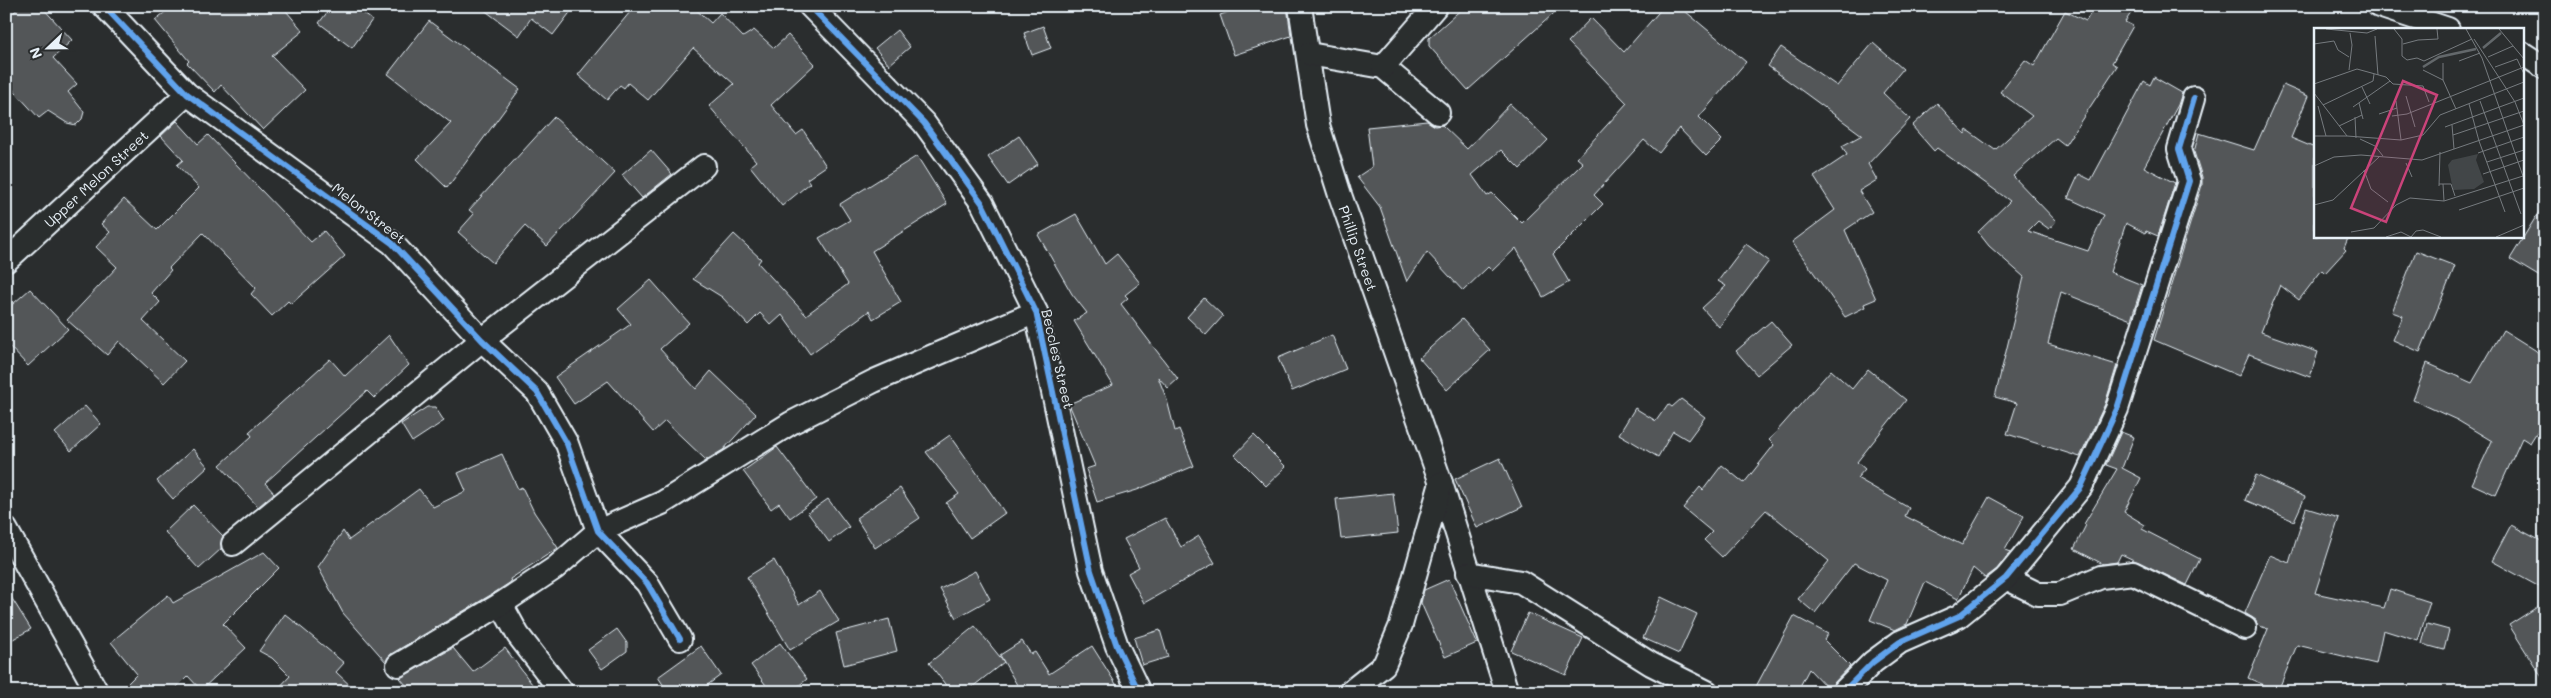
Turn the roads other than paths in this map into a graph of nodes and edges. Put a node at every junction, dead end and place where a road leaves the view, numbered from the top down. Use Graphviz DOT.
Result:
graph roads {
  1 [pos="104,6"];
  2 [pos="810,6"];
  3 [pos="1300,6"];
  4 [pos="1436,6"];
  5 [pos="2379,6"];
  6 [pos="2445,28"];
  7 [pos="1309,54"];
  8 [pos="2524,54"];
  9 [pos="1383,67"];
  10 [pos="2545,68"];
  11 [pos="187,94"];
  12 [pos="2194,98"];
  13 [pos="1438,112"];
  14 [pos="704,166"];
  15 [pos="6,261"];
  16 [pos="1036,312"];
  17 [pos="482,340"];
  18 [pos="1441,483"];
  19 [pos="6,529"];
  20 [pos="598,531"];
  21 [pos="233,544"];
  22 [pos="1468,574"];
  23 [pos="2006,578"];
  24 [pos="501,604"];
  25 [pos="2245,628"];
  26 [pos="680,639"];
  27 [pos="398,665"];
  28 [pos="97,692"];
  29 [pos="562,692"];
  30 [pos="1139,692"];
  31 [pos="1350,692"];
  32 [pos="1507,692"];
  33 [pos="1707,692"];
  34 [pos="1844,692"];
  1 -- 11 [label="street, Melon Street"];
  2 -- 16 [label="street, Beccles Street"];
  3 -- 7 [label="street, Phillip Street"];
  4 -- 9 [label="street"];
  5 -- 6 [label="street"];
  7 -- 9 [label="street"];
  7 -- 18 [label="street, Phillip Street"];
  8 -- 10 [label="street"];
  9 -- 13 [label="street"];
  11 -- 15 [label="street, Upper Melon Street"];
  11 -- 17 [label="street, Melon Street"];
  12 -- 23 [label="street"];
  14 -- 17 [label="street"];
  16 -- 20 [label="street"];
  16 -- 30 [label="street, Beccles Street"];
  17 -- 20 [label="street, Melon Street"];
  17 -- 21 [label="street"];
  18 -- 22 [label="street, Phillip Street"];
  18 -- 31 [label="street"];
  19 -- 28 [label="street"];
  20 -- 24 [label="street"];
  20 -- 26 [label="street"];
  22 -- 32 [label="street, Phillip Street"];
  22 -- 33 [label="street"];
  23 -- 25 [label="street"];
  23 -- 34 [label="street"];
  24 -- 27 [label="street"];
  24 -- 29 [label="street"];
}
